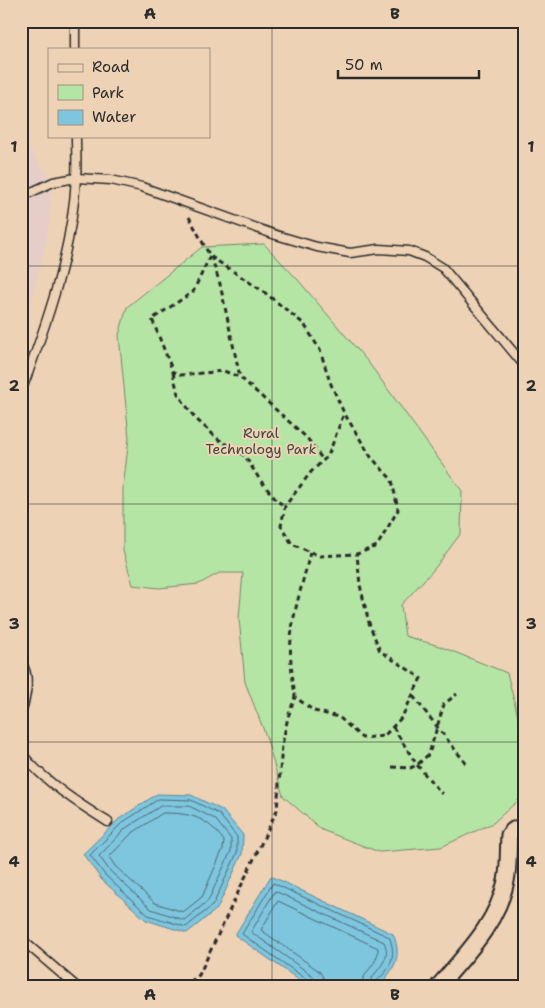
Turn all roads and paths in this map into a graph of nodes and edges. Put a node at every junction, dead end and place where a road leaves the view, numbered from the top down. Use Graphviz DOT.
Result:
graph roads {
  1 [pos="74,21"];
  2 [pos="75,48"];
  3 [pos="76,138"];
  4 [pos="76,178"];
  5 [pos="21,197"];
  6 [pos="178,199"];
  7 [pos="210,256"];
  8 [pos="524,365"];
  9 [pos="172,372"];
  10 [pos="240,377"];
  11 [pos="21,392"];
  12 [pos="344,413"];
  13 [pos="323,460"];
  14 [pos="285,506"];
  15 [pos="310,552"];
  16 [pos="357,554"];
  17 [pos="21,662"];
  18 [pos="457,694"];
  19 [pos="412,696"];
  20 [pos="295,697"];
  21 [pos="21,715"];
  22 [pos="436,726"];
  23 [pos="393,728"];
  24 [pos="21,753"];
  25 [pos="417,765"];
  26 [pos="468,766"];
  27 [pos="392,768"];
  28 [pos="442,794"];
  29 [pos="108,822"];
  30 [pos="524,828"];
  31 [pos="21,939"];
  32 [pos="29,946"];
  33 [pos="21,952"];
  34 [pos="77,987"];
  35 [pos="183,987"];
  36 [pos="438,987"];
  1 -- 2 [label="lane"];
  3 -- 4 [label="lane"];
  4 -- 5 [label="lane"];
  4 -- 6 [label="lane"];
  4 -- 11 [label="lane"];
  6 -- 7 [label="path"];
  6 -- 8 [label="lane"];
  7 -- 9 [label="path"];
  7 -- 10 [label="path"];
  7 -- 12 [label="path"];
  9 -- 10 [label="path"];
  9 -- 14 [label="path"];
  10 -- 13 [label="path"];
  12 -- 13 [label="path"];
  12 -- 16 [label="path"];
  13 -- 14 [label="path"];
  14 -- 15 [label="path"];
  15 -- 16 [label="path"];
  15 -- 20 [label="path"];
  16 -- 19 [label="path"];
  17 -- 21 [label="lane"];
  18 -- 22 [label="path"];
  19 -- 22 [label="path"];
  19 -- 23 [label="path"];
  20 -- 23 [label="path"];
  20 -- 35 [label="path"];
  22 -- 25 [label="path"];
  22 -- 26 [label="path"];
  23 -- 25 [label="path"];
  24 -- 29 [label="lane"];
  25 -- 27 [label="path"];
  25 -- 28 [label="path"];
  30 -- 36 [label="street"];
  31 -- 32 [label="lane"];
  32 -- 33 [label="lane"];
  32 -- 34 [label="lane"];
}
